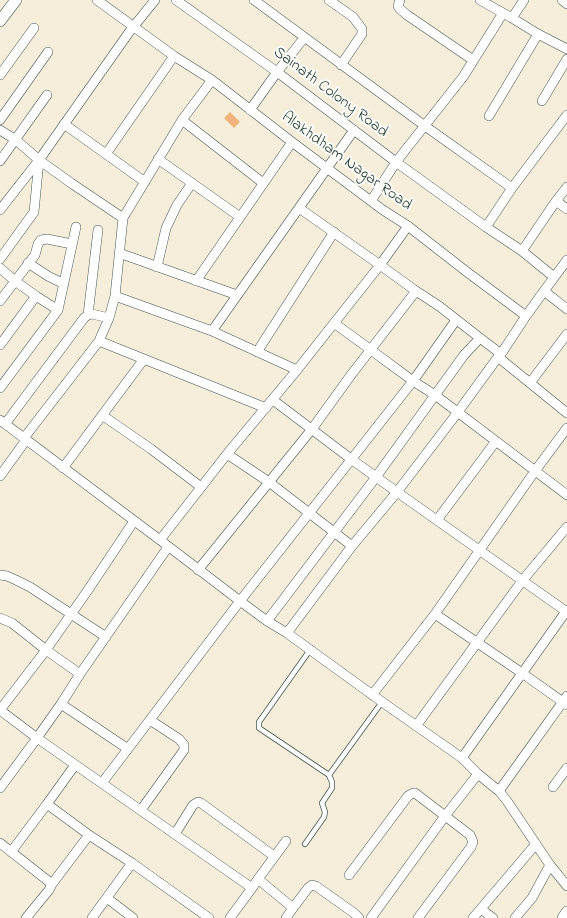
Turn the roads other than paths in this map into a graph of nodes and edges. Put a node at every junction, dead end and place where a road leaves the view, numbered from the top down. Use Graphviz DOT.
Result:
graph roads {
  1 [pos="16,0"];
  2 [pos="97,0"];
  3 [pos="155,0"];
  4 [pos="176,0"];
  5 [pos="254,0"];
  6 [pos="329,0"];
  7 [pos="400,0"];
  8 [pos="480,0"];
  9 [pos="524,0"];
  10 [pos="562,0"];
  11 [pos="567,4"];
  12 [pos="503,12"];
  13 [pos="512,18"];
  14 [pos="0,21"];
  15 [pos="134,27"];
  16 [pos="34,28"];
  17 [pos="538,34"];
  18 [pos="304,38"];
  19 [pos="567,49"];
  20 [pos="48,52"];
  21 [pos="174,56"];
  22 [pos="567,59"];
  23 [pos="473,60"];
  24 [pos="341,65"];
  25 [pos="277,72"];
  26 [pos="0,74"];
  27 [pos="212,80"];
  28 [pos="47,94"];
  29 [pos="542,101"];
  30 [pos="250,110"];
  31 [pos="489,116"];
  32 [pos="566,116"];
  33 [pos="0,120"];
  34 [pos="182,120"];
  35 [pos="64,124"];
  36 [pos="425,126"];
  37 [pos="0,130"];
  38 [pos="354,130"];
  39 [pos="16,140"];
  40 [pos="292,142"];
  41 [pos="106,154"];
  42 [pos="158,159"];
  43 [pos="39,160"];
  44 [pos="0,161"];
  45 [pos="396,162"];
  46 [pos="327,168"];
  47 [pos="145,182"];
  48 [pos="192,183"];
  49 [pos="263,183"];
  50 [pos="512,188"];
  51 [pos="567,188"];
  52 [pos="371,201"];
  53 [pos="556,201"];
  54 [pos="300,208"];
  55 [pos="567,209"];
  56 [pos="0,210"];
  57 [pos="240,217"];
  58 [pos="123,218"];
  59 [pos="408,226"];
  60 [pos="76,227"];
  61 [pos="486,227"];
  62 [pos="98,230"];
  63 [pos="334,232"];
  64 [pos="72,244"];
  65 [pos="522,251"];
  66 [pos="119,253"];
  67 [pos="0,259"];
  68 [pos="567,260"];
  69 [pos="28,263"];
  70 [pos="380,265"];
  71 [pos="157,267"];
  72 [pos="0,268"];
  73 [pos="554,277"];
  74 [pos="15,281"];
  75 [pos="196,281"];
  76 [pos="64,284"];
  77 [pos="416,291"];
  78 [pos="544,291"];
  79 [pos="237,295"];
  80 [pos="36,296"];
  81 [pos="115,296"];
  82 [pos="0,302"];
  83 [pos="567,309"];
  84 [pos="58,310"];
  85 [pos="88,315"];
  86 [pos="526,316"];
  87 [pos="109,318"];
  88 [pos="456,320"];
  89 [pos="334,323"];
  90 [pos="212,331"];
  91 [pos="567,334"];
  92 [pos="480,338"];
  93 [pos="99,341"];
  94 [pos="0,345"];
  95 [pos="371,350"];
  96 [pos="257,352"];
  97 [pos="500,355"];
  98 [pos="144,359"];
  99 [pos="297,370"];
  100 [pos="413,381"];
  101 [pos="530,383"];
  102 [pos="0,388"];
  103 [pos="435,395"];
  104 [pos="273,400"];
  105 [pos="266,408"];
  106 [pos="458,412"];
  107 [pos="567,413"];
  108 [pos="102,414"];
  109 [pos="3,422"];
  110 [pos="567,428"];
  111 [pos="312,429"];
  112 [pos="25,439"];
  113 [pos="496,441"];
  114 [pos="227,454"];
  115 [pos="351,459"];
  116 [pos="63,468"];
  117 [pos="535,470"];
  118 [pos="0,476"];
  119 [pos="376,477"];
  120 [pos="269,482"];
  121 [pos="201,487"];
  122 [pos="397,492"];
  123 [pos="567,495"];
  124 [pos="309,513"];
  125 [pos="437,520"];
  126 [pos="134,521"];
  127 [pos="567,527"];
  128 [pos="334,533"];
  129 [pos="160,540"];
  130 [pos="352,546"];
  131 [pos="168,547"];
  132 [pos="480,551"];
  133 [pos="198,570"];
  134 [pos="0,575"];
  135 [pos="522,581"];
  136 [pos="240,601"];
  137 [pos="567,611"];
  138 [pos="71,614"];
  139 [pos="436,614"];
  140 [pos="0,618"];
  141 [pos="267,620"];
  142 [pos="287,633"];
  143 [pos="106,637"];
  144 [pos="476,642"];
  145 [pos="46,650"];
  146 [pos="310,650"];
  147 [pos="522,673"];
  148 [pos="80,674"];
  149 [pos="372,695"];
  150 [pos="565,701"];
  151 [pos="382,702"];
  152 [pos="61,704"];
  153 [pos="0,710"];
  154 [pos="150,720"];
  155 [pos="416,726"];
  156 [pos="37,738"];
  157 [pos="128,749"];
  158 [pos="462,758"];
  159 [pos="75,765"];
  160 [pos="567,768"];
  161 [pos="478,774"];
  162 [pos="329,775"];
  163 [pos="102,783"];
  164 [pos="0,788"];
  165 [pos="553,788"];
  166 [pos="498,791"];
  167 [pos="47,804"];
  168 [pos="141,810"];
  169 [pos="445,816"];
  170 [pos="175,834"];
  171 [pos="89,835"];
  172 [pos="286,841"];
  173 [pos="0,843"];
  174 [pos="305,844"];
  175 [pos="536,844"];
  176 [pos="11,852"];
  177 [pos="274,856"];
  178 [pos="132,863"];
  179 [pos="550,865"];
  180 [pos="350,875"];
  181 [pos="258,879"];
  182 [pos="52,884"];
  183 [pos="567,886"];
  184 [pos="252,888"];
  185 [pos="107,898"];
  186 [pos="293,908"];
  187 [pos="481,909"];
  188 [pos="567,912"];
  189 [pos="354,916"];
  190 [pos="26,918"];
  191 [pos="92,918"];
  192 [pos="133,918"];
  193 [pos="209,918"];
  194 [pos="230,918"];
  195 [pos="286,918"];
  196 [pos="371,918"];
  197 [pos="418,918"];
  198 [pos="473,918"];
  199 [pos="493,918"];
  200 [pos="515,918"];
  201 [pos="563,918"];
  1 -- 14 [label="street"];
  2 -- 15 [label="street, Alakhdham Nagar Road"];
  3 -- 15 [label="street"];
  4 -- 25 [label="street, Sainath Colony Road"];
  5 -- 18 [label="street"];
  6 -- 24 [label="street"];
  7 -- 23 [label="street"];
  8 -- 12 [label="street"];
  9 -- 13 [label="street"];
  10 -- 11 [label="street"];
  12 -- 13 [label="street"];
  12 -- 23 [label="street"];
  13 -- 17 [label="street"];
  15 -- 21 [label="street, Alakhdham Nagar Road"];
  15 -- 35 [label="street"];
  16 -- 26 [label="street"];
  17 -- 19 [label="street"];
  17 -- 31 [label="street"];
  18 -- 24 [label="street"];
  18 -- 25 [label="street"];
  20 -- 33 [label="street"];
  21 -- 27 [label="street, Alakhdham Nagar Road"];
  21 -- 41 [label="street"];
  22 -- 29 [label="street"];
  23 -- 36 [label="street"];
  24 -- 36 [label="street"];
  25 -- 30 [label="street"];
  25 -- 38 [label="street, Sainath Colony Road"];
  27 -- 30 [label="street, Alakhdham Nagar Road"];
  27 -- 34 [label="street"];
  28 -- 39 [label="street"];
  30 -- 40 [label="street, Alakhdham Nagar Road"];
  32 -- 50 [label="street"];
  34 -- 42 [label="street"];
  34 -- 49 [label="street"];
  35 -- 41 [label="street"];
  35 -- 43 [label="street"];
  36 -- 45 [label="street"];
  36 -- 50 [label="street"];
  37 -- 39 [label="street"];
  38 -- 45 [label="street, Sainath Colony Road"];
  38 -- 46 [label="street"];
  39 -- 43 [label="street"];
  39 -- 44 [label="street"];
  40 -- 46 [label="street, Alakhdham Nagar Road"];
  40 -- 49 [label="street"];
  41 -- 47 [label="street"];
  42 -- 47 [label="street"];
  42 -- 48 [label="street"];
  43 -- 56 [label="street"];
  43 -- 58 [label="street"];
  43 -- 67 [label="street"];
  45 -- 52 [label="street"];
  45 -- 61 [label="street, Sainath Colony Road"];
  46 -- 52 [label="street, Alakhdham Nagar Road"];
  46 -- 54 [label="street"];
  47 -- 58 [label="street"];
  48 -- 57 [label="street"];
  48 -- 71 [label="street"];
  49 -- 57 [label="street"];
  50 -- 61 [label="street"];
  51 -- 53 [label="street"];
  52 -- 59 [label="street, Alakhdham Nagar Road"];
  53 -- 55 [label="street"];
  53 -- 65 [label="street"];
  54 -- 63 [label="street"];
  54 -- 79 [label="street"];
  57 -- 75 [label="street"];
  58 -- 66 [label="street"];
  59 -- 70 [label="street"];
  59 -- 86 [label="street, Alakhdham Nagar Road"];
  60 -- 64 [label="street"];
  61 -- 65 [label="street, Sainath Colony Road"];
  62 -- 85 [label="street"];
  63 -- 70 [label="street"];
  63 -- 96 [label="street"];
  64 -- 69 [label="street"];
  64 -- 76 [label="street"];
  65 -- 73 [label="street, Sainath Colony Road"];
  66 -- 71 [label="street"];
  66 -- 81 [label="street"];
  68 -- 73 [label="street"];
  69 -- 74 [label="street"];
  69 -- 76 [label="street"];
  70 -- 77 [label="street"];
  70 -- 89 [label="street"];
  71 -- 75 [label="street"];
  72 -- 74 [label="street"];
  73 -- 78 [label="street"];
  74 -- 80 [label="street"];
  74 -- 82 [label="street"];
  75 -- 79 [label="street"];
  76 -- 84 [label="street"];
  77 -- 88 [label="street"];
  77 -- 95 [label="street"];
  78 -- 83 [label="street"];
  78 -- 86 [label="street"];
  79 -- 90 [label="street"];
  80 -- 84 [label="street"];
  80 -- 94 [label="street"];
  81 -- 87 [label="street"];
  81 -- 90 [label="street"];
  84 -- 102 [label="street"];
  85 -- 87 [label="street"];
  85 -- 109 [label="street"];
  86 -- 97 [label="street"];
  87 -- 93 [label="street"];
  88 -- 92 [label="street"];
  88 -- 100 [label="street"];
  89 -- 95 [label="street"];
  89 -- 99 [label="street"];
  90 -- 96 [label="street"];
  91 -- 101 [label="street"];
  92 -- 97 [label="street"];
  92 -- 103 [label="street"];
  93 -- 98 [label="street"];
  93 -- 112 [label="street"];
  95 -- 100 [label="street"];
  95 -- 111 [label="street"];
  96 -- 99 [label="street"];
  97 -- 101 [label="street"];
  97 -- 106 [label="street"];
  98 -- 105 [label="street"];
  98 -- 108 [label="street"];
  99 -- 104 [label="street"];
  100 -- 103 [label="street"];
  100 -- 115 [label="street"];
  101 -- 107 [label="street"];
  103 -- 106 [label="street"];
  103 -- 119 [label="street"];
  104 -- 105 [label="street"];
  104 -- 111 [label="street"];
  105 -- 114 [label="street"];
  106 -- 113 [label="street"];
  106 -- 122 [label="street"];
  108 -- 116 [label="street"];
  108 -- 121 [label="street"];
  109 -- 112 [label="street"];
  110 -- 117 [label="street"];
  111 -- 115 [label="street"];
  111 -- 120 [label="street"];
  112 -- 116 [label="street"];
  112 -- 118 [label="street"];
  113 -- 117 [label="street"];
  113 -- 125 [label="street"];
  114 -- 120 [label="street"];
  114 -- 121 [label="street"];
  115 -- 119 [label="street"];
  115 -- 124 [label="street"];
  116 -- 126 [label="street"];
  117 -- 123 [label="street"];
  117 -- 132 [label="street"];
  119 -- 122 [label="street"];
  119 -- 128 [label="street"];
  120 -- 124 [label="street"];
  120 -- 133 [label="street"];
  121 -- 129 [label="street"];
  122 -- 125 [label="street"];
  122 -- 130 [label="street"];
  124 -- 128 [label="street"];
  124 -- 136 [label="street"];
  125 -- 132 [label="street"];
  126 -- 129 [label="street"];
  126 -- 138 [label="street"];
  127 -- 135 [label="street"];
  128 -- 130 [label="street"];
  128 -- 141 [label="street"];
  129 -- 131 [label="street"];
  130 -- 142 [label="street"];
  131 -- 133 [label="street"];
  131 -- 143 [label="street"];
  132 -- 135 [label="street"];
  132 -- 139 [label="street"];
  133 -- 136 [label="street"];
  134 -- 138 [label="street"];
  135 -- 137 [label="street"];
  135 -- 144 [label="street"];
  136 -- 141 [label="street"];
  136 -- 154 [label="street"];
  137 -- 147 [label="street"];
  138 -- 143 [label="street"];
  138 -- 145 [label="street"];
  139 -- 144 [label="street"];
  139 -- 149 [label="street"];
  140 -- 145 [label="street"];
  141 -- 142 [label="street"];
  142 -- 146 [label="street"];
  143 -- 148 [label="street"];
  144 -- 147 [label="street"];
  144 -- 155 [label="street"];
  145 -- 148 [label="street"];
  145 -- 153 [label="street"];
  146 -- 149 [label="street"];
  146 -- 162 [label="lane"];
  147 -- 150 [label="street"];
  147 -- 158 [label="street"];
  148 -- 152 [label="street"];
  149 -- 151 [label="street"];
  150 -- 166 [label="street"];
  151 -- 155 [label="street"];
  151 -- 162 [label="lane"];
  152 -- 156 [label="street"];
  152 -- 157 [label="street"];
  153 -- 156 [label="street"];
  154 -- 157 [label="street"];
  154 -- 168 [label="street"];
  155 -- 158 [label="street"];
  156 -- 159 [label="street"];
  156 -- 164 [label="street"];
  157 -- 163 [label="street"];
  158 -- 161 [label="street"];
  159 -- 163 [label="street"];
  159 -- 167 [label="street"];
  160 -- 165 [label="street"];
  161 -- 166 [label="street"];
  161 -- 169 [label="street"];
  162 -- 174 [label="lane"];
  163 -- 168 [label="street"];
  166 -- 175 [label="street"];
  167 -- 171 [label="street"];
  167 -- 176 [label="street"];
  168 -- 170 [label="street"];
  169 -- 180 [label="street"];
  169 -- 196 [label="street"];
  169 -- 197 [label="street"];
  170 -- 177 [label="street"];
  170 -- 184 [label="street"];
  171 -- 178 [label="street"];
  171 -- 182 [label="street"];
  172 -- 177 [label="street"];
  173 -- 176 [label="street"];
  175 -- 179 [label="street"];
  175 -- 187 [label="street"];
  176 -- 182 [label="street"];
  177 -- 181 [label="street"];
  178 -- 185 [label="street"];
  178 -- 193 [label="street"];
  179 -- 183 [label="street"];
  179 -- 200 [label="street"];
  181 -- 184 [label="street"];
  181 -- 186 [label="street"];
  182 -- 190 [label="street"];
  184 -- 194 [label="street"];
  185 -- 191 [label="street"];
  185 -- 192 [label="street"];
  186 -- 189 [label="street"];
  186 -- 195 [label="street"];
  187 -- 198 [label="street"];
  187 -- 199 [label="street"];
  188 -- 201 [label="street"];
}
